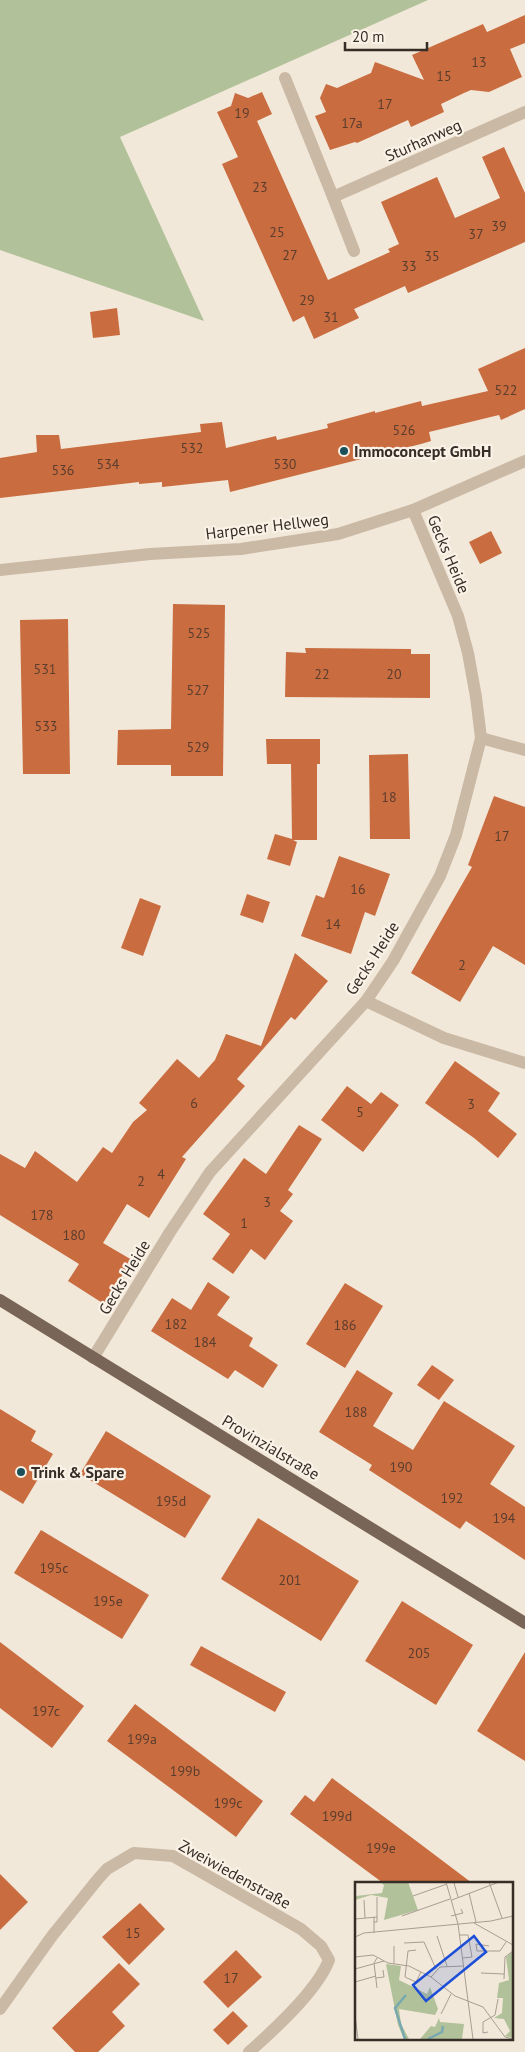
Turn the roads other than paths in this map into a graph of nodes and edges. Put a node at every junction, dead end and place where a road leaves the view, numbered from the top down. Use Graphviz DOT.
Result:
graph roads {
  1 [pos="285,78"];
  2 [pos="525,112"];
  3 [pos="333,197"];
  4 [pos="354,251"];
  5 [pos="525,461"];
  6 [pos="413,510"];
  7 [pos="0,570"];
  8 [pos="481,738"];
  9 [pos="525,750"];
  10 [pos="366,1000"];
  11 [pos="525,1063"];
  12 [pos="0,1300"];
  13 [pos="93,1358"];
  14 [pos="525,1623"];
  15 [pos="0,2009"];
  16 [pos="249,2052"];
  1 -- 3 [label="street"];
  2 -- 3 [label="street, Sturhanweg"];
  3 -- 4 [label="street"];
  5 -- 6 [label="street, Harpener Hellweg"];
  6 -- 7 [label="street, Harpener Hellweg"];
  6 -- 8 [label="street, Gecks Heide"];
  8 -- 9 [label="street"];
  8 -- 10 [label="street, Gecks Heide"];
  10 -- 11 [label="street"];
  10 -- 13 [label="street, Gecks Heide"];
  12 -- 13 [label="main road, Provinzialstraße"];
  13 -- 14 [label="main road, Provinzialstraße"];
  15 -- 16 [label="street, Zweiwiedenstraße"];
}
